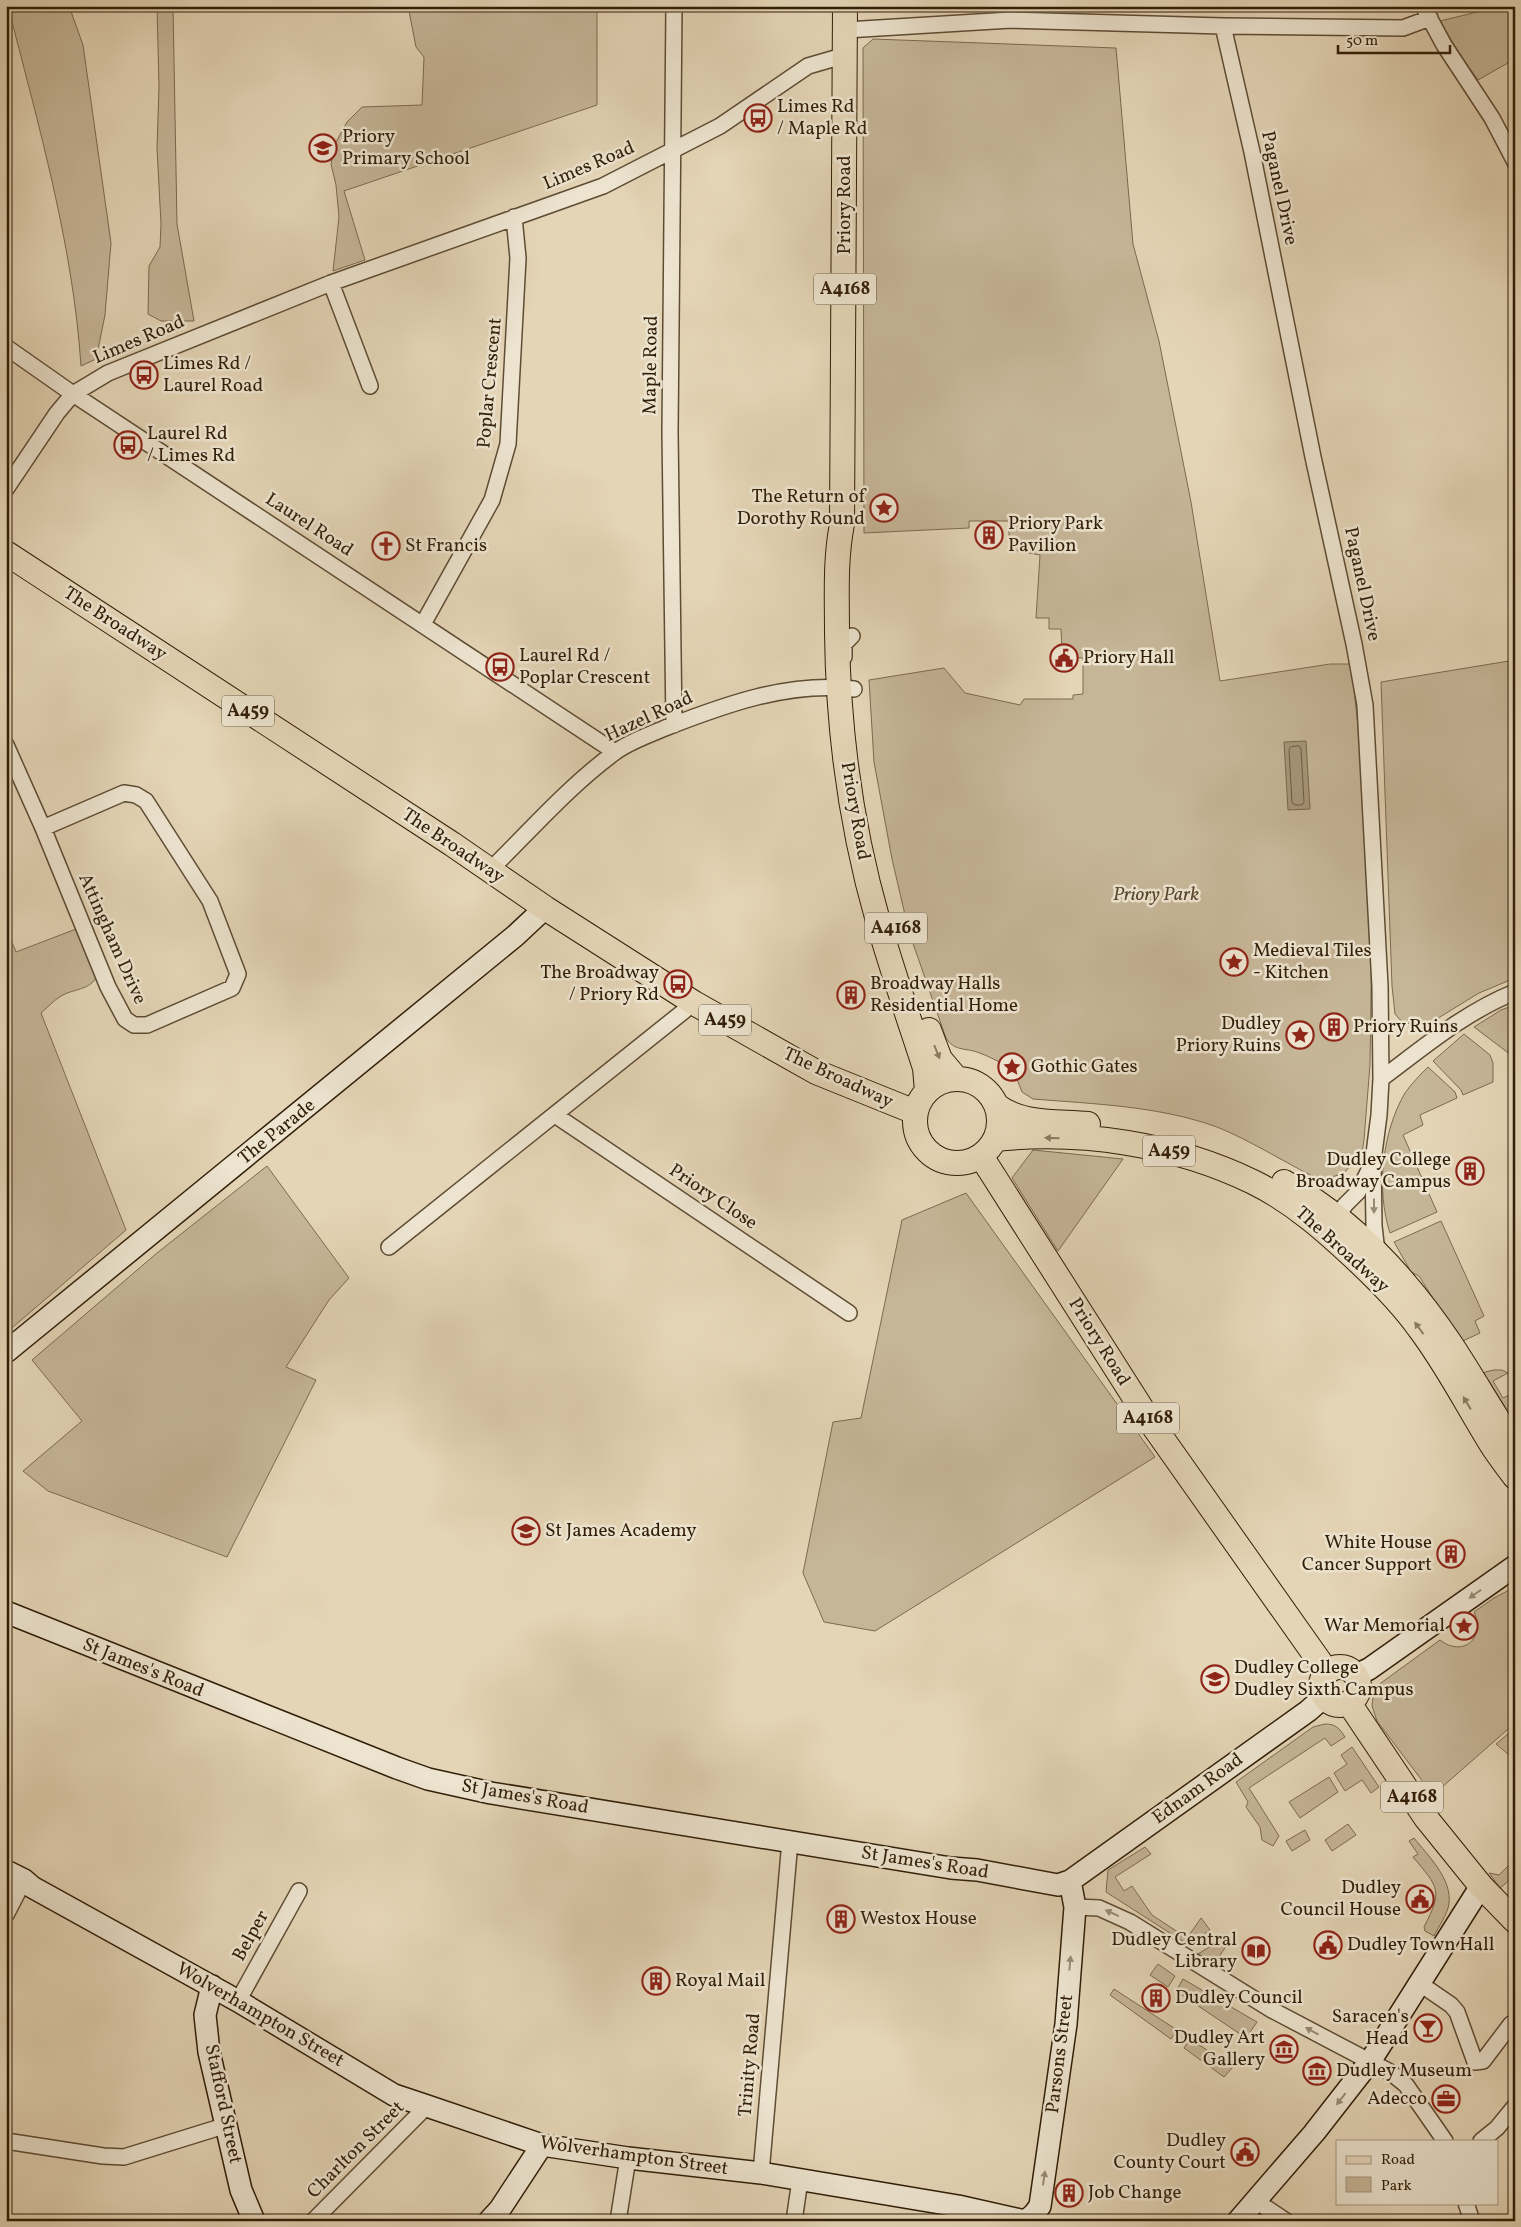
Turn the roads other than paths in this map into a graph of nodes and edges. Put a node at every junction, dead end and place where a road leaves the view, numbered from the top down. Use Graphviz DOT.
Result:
graph roads {
  1 [pos="674,6"];
  2 [pos="846,6"];
  3 [pos="1426,12"];
  4 [pos="1011,13"];
  5 [pos="1223,26"];
  6 [pos="846,30"];
  7 [pos="846,55"];
  8 [pos="674,150"];
  9 [pos="1515,162"];
  10 [pos="514,217"];
  11 [pos="331,284"];
  12 [pos="6,347"];
  13 [pos="370,386"];
  14 [pos="73,394"];
  15 [pos="6,489"];
  16 [pos="842,524"];
  17 [pos="6,553"];
  18 [pos="423,624"];
  19 [pos="846,688"];
  20 [pos="674,725"];
  21 [pos="6,745"];
  22 [pos="615,752"];
  23 [pos="44,828"];
  24 [pos="489,871"];
  25 [pos="545,908"];
  26 [pos="1515,992"];
  27 [pos="694,1003"];
  28 [pos="956,1078"];
  29 [pos="1381,1078"];
  30 [pos="927,1091"];
  31 [pos="996,1105"];
  32 [pos="915,1112"];
  33 [pos="555,1115"];
  34 [pos="988,1147"];
  35 [pos="1373,1161"];
  36 [pos="1340,1210"];
  37 [pos="389,1247"];
  38 [pos="1377,1252"];
  39 [pos="1402,1306"];
  40 [pos="849,1313"];
  41 [pos="6,1352"];
  42 [pos="1499,1422"];
  43 [pos="1515,1446"];
  44 [pos="1515,1458"];
  45 [pos="1515,1477"];
  46 [pos="1515,1566"];
  47 [pos="6,1612"];
  48 [pos="1327,1672"];
  49 [pos="1356,1675"];
  50 [pos="1324,1697"];
  51 [pos="1349,1703"];
  52 [pos="790,1841"];
  53 [pos="15,1875"];
  54 [pos="1070,1881"];
  55 [pos="1481,1886"];
  56 [pos="300,1891"];
  57 [pos="1075,1907"];
  58 [pos="6,1915"];
  59 [pos="1515,1922"];
  60 [pos="1419,1983"];
  61 [pos="212,1986"];
  62 [pos="238,2000"];
  63 [pos="1512,2024"];
  64 [pos="1371,2060"];
  65 [pos="427,2106"];
  66 [pos="1515,2106"];
  67 [pos="227,2125"];
  68 [pos="1444,2140"];
  69 [pos="1482,2140"];
  70 [pos="6,2141"];
  71 [pos="542,2144"];
  72 [pos="628,2158"];
  73 [pos="761,2173"];
  74 [pos="800,2180"];
  75 [pos="1256,2201"];
  76 [pos="1466,2204"];
  77 [pos="254,2221"];
  78 [pos="313,2221"];
  79 [pos="489,2221"];
  80 [pos="618,2221"];
  81 [pos="794,2221"];
  82 [pos="1026,2221"];
  83 [pos="1238,2221"];
  84 [pos="1286,2221"];
  85 [pos="1472,2221"];
  1 -- 8 [label="street, Maple Road"];
  2 -- 6 [label="main road, Priory Road / A4168"];
  3 -- 5 [label="street"];
  3 -- 9 [label="street"];
  4 -- 5 [label="street"];
  4 -- 6 [label="street"];
  5 -- 29 [label="street, Paganel Drive"];
  6 -- 7 [label="main road, Priory Road / A4168"];
  7 -- 8 [label="street, Limes Road"];
  7 -- 16 [label="main road, Priory Road / A4168"];
  8 -- 10 [label="street, Limes Road"];
  8 -- 20 [label="street, Maple Road"];
  10 -- 11 [label="street, Limes Road"];
  10 -- 18 [label="street, Poplar Crescent"];
  11 -- 13 [label="street"];
  11 -- 14 [label="street, Limes Road"];
  12 -- 14 [label="street, Laurel Road"];
  14 -- 15 [label="street, Limes Road"];
  14 -- 18 [label="street, Laurel Road"];
  16 -- 19 [label="main road, Priory Road / A4168"];
  16 -- 19 [label="main road, Priory Road / A4168"];
  17 -- 24 [label="main road, The Broadway / A459"];
  18 -- 22 [label="street, Laurel Road"];
  19 -- 20 [label="street, Hazel Road"];
  19 -- 28 [label="main road, Priory Road / A4168, one-way"];
  19 -- 30 [label="main road, Priory Road / A4168"];
  20 -- 22 [label="street, Hazel Road"];
  21 -- 23 [label="street, Attingham Drive"];
  22 -- 24 [label="street, Hazel Road"];
  23 -- 23 [label="street, Attingham Drive"];
  24 -- 25 [label="main road, The Broadway / A459"];
  25 -- 27 [label="main road, The Broadway / A459"];
  25 -- 41 [label="main road, The Parade"];
  26 -- 29 [label="street"];
  27 -- 32 [label="main road, The Broadway / A459"];
  27 -- 33 [label="street"];
  28 -- 30 [label="main road"];
  28 -- 31 [label="main road"];
  29 -- 35 [label="street, Paganel Drive"];
  30 -- 32 [label="main road"];
  31 -- 34 [label="main road"];
  31 -- 36 [label="main road, The Broadway / A459"];
  32 -- 34 [label="main road"];
  33 -- 37 [label="street"];
  33 -- 40 [label="street, Priory Close"];
  39 -- 34 [label="main road, The Broadway / A459, one-way"];
  34 -- 48 [label="main road, Priory Road / A4168"];
  35 -- 36 [label="street, Paganel Drive"];
  35 -- 38 [label="street, Paganel Drive, one-way"];
  36 -- 38 [label="main road, The Broadway / A459"];
  36 -- 39 [label="street"];
  38 -- 42 [label="main road, The Broadway / A459"];
  45 -- 39 [label="main road, The Broadway / A459, one-way"];
  42 -- 43 [label="main road, The Broadway / A459"];
  42 -- 44 [label="main road"];
  46 -- 49 [label="main road, one-way"];
  47 -- 52 [label="main road, St James's Road"];
  48 -- 49 [label="main road"];
  48 -- 50 [label="main road"];
  49 -- 51 [label="main road"];
  50 -- 51 [label="main road"];
  50 -- 54 [label="main road, Ednam Road"];
  51 -- 55 [label="main road, A4168"];
  52 -- 54 [label="main road, St James's Road"];
  52 -- 73 [label="street, Trinity Road"];
  53 -- 58 [label="street"];
  53 -- 61 [label="main road, Wolverhampton Street"];
  54 -- 57 [label="main road, Parsons Street"];
  55 -- 59 [label="main road, A4168"];
  55 -- 60 [label="main road"];
  56 -- 62 [label="street, Belper"];
  64 -- 57 [label="street, one-way"];
  82 -- 57 [label="main road, Parsons Street, one-way"];
  60 -- 63 [label="street"];
  60 -- 64 [label="main road"];
  61 -- 62 [label="main road, Wolverhampton Street"];
  61 -- 67 [label="main road, Stafford Street"];
  62 -- 65 [label="main road, Wolverhampton Street"];
  64 -- 68 [label="street"];
  64 -- 75 [label="main road, one-way"];
  65 -- 71 [label="main road, Wolverhampton Street"];
  65 -- 78 [label="street, Charlton Street"];
  66 -- 69 [label="street"];
  67 -- 70 [label="street"];
  67 -- 77 [label="main road, Stafford Street"];
  71 -- 72 [label="main road, Wolverhampton Street"];
  71 -- 79 [label="main road"];
  72 -- 73 [label="main road, Wolverhampton Street"];
  72 -- 80 [label="street"];
  73 -- 74 [label="main road, Wolverhampton Street"];
  74 -- 81 [label="street"];
  74 -- 82 [label="main road, Wolverhampton Street"];
  75 -- 83 [label="main road"];
  75 -- 84 [label="street"];
  76 -- 85 [label="street"];
}
